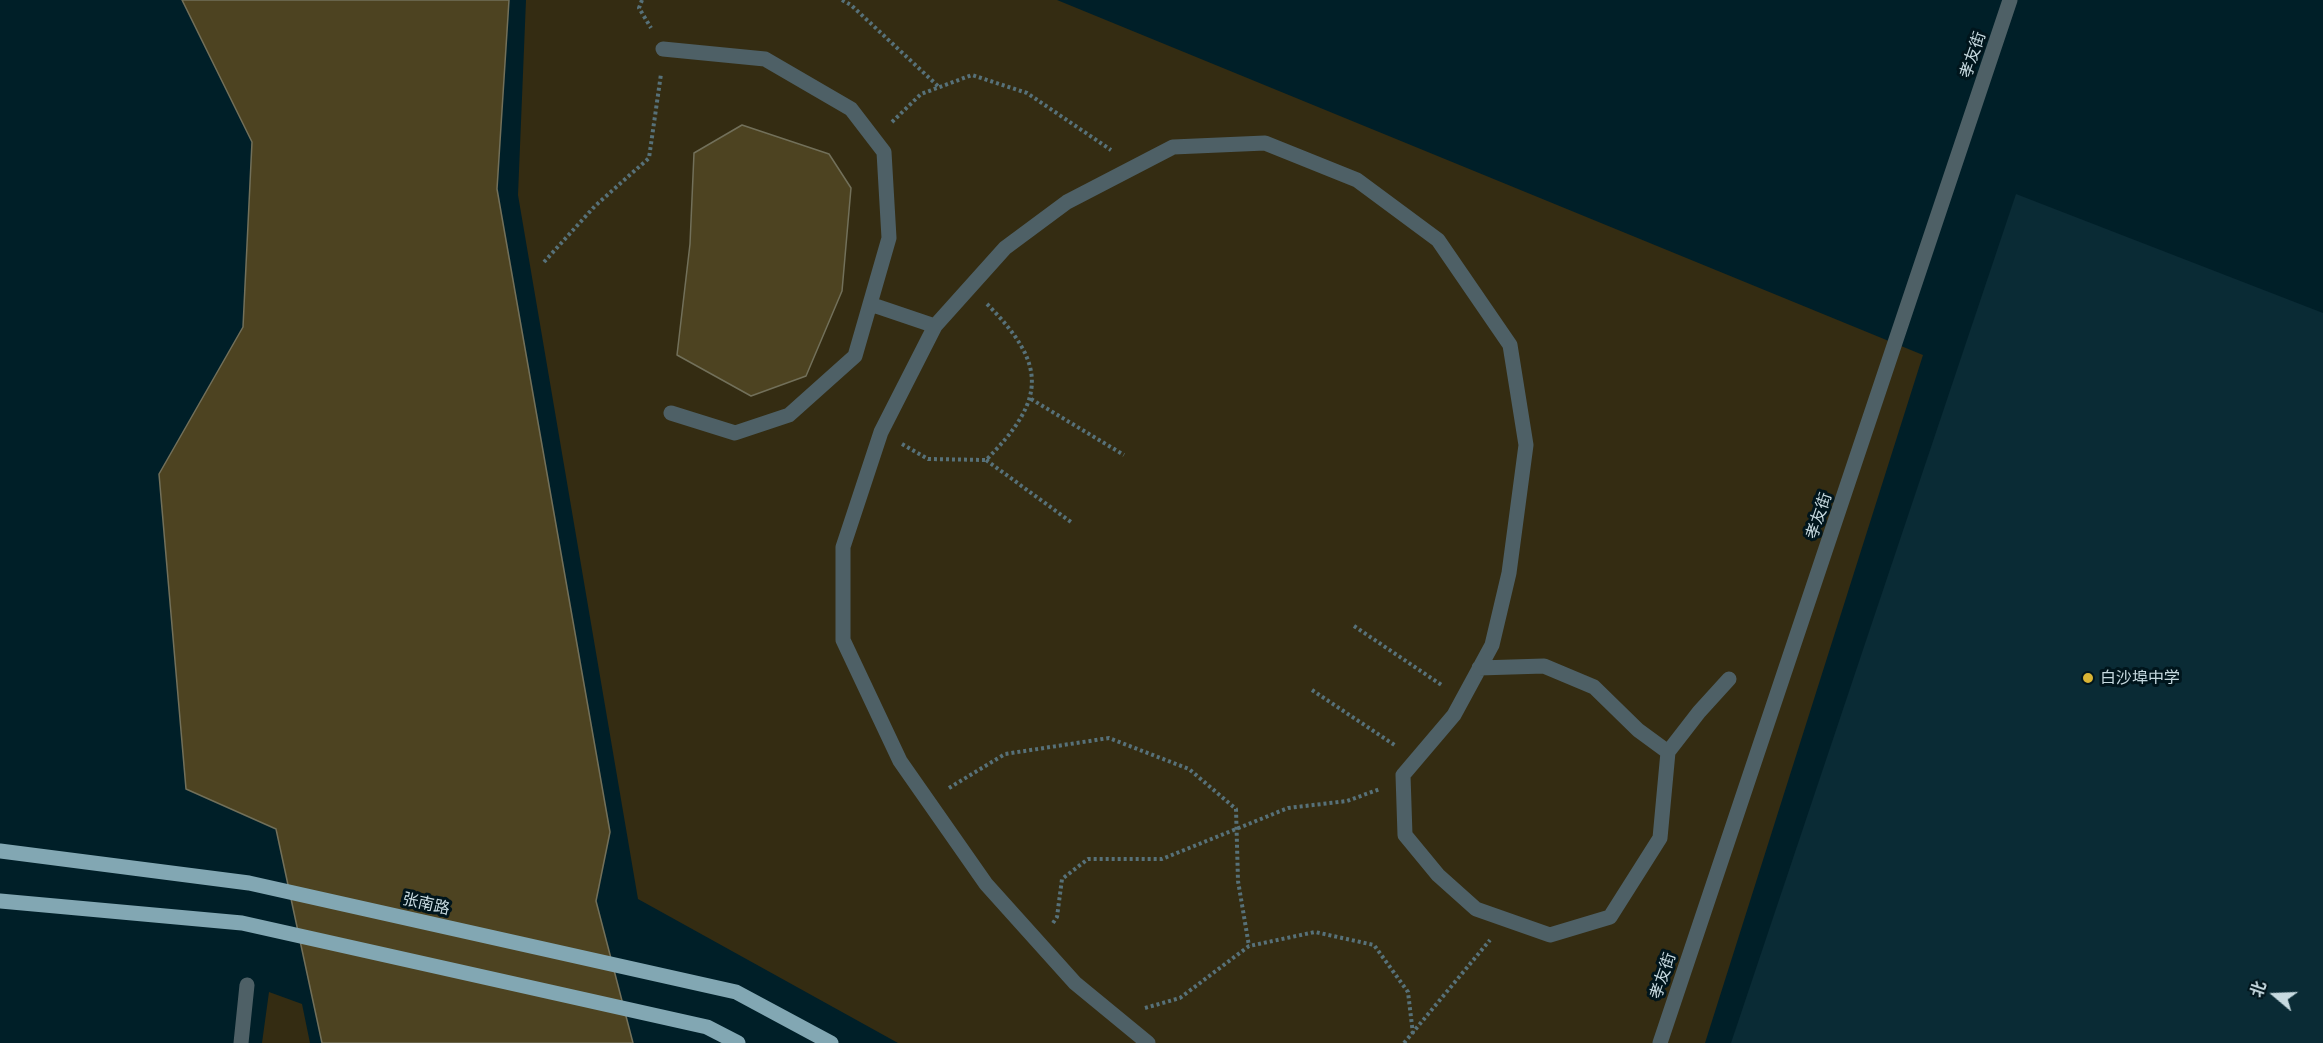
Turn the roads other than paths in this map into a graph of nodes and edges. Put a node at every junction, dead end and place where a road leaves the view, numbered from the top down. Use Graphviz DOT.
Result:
graph roads {
  1 [pos="2010,0"];
  2 [pos="663,49"];
  3 [pos="870,304"];
  4 [pos="935,326"];
  5 [pos="671,413"];
  6 [pos="1479,668"];
  7 [pos="1729,679"];
  8 [pos="1668,752"];
  9 [pos="0,851"];
  10 [pos="0,901"];
  11 [pos="247,985"];
  12 [pos="241,1043"];
  13 [pos="738,1043"];
  14 [pos="831,1043"];
  15 [pos="1148,1043"];
  16 [pos="1660,1043"];
  1 -- 16 [label="street, 孝友街"];
  2 -- 3 [label="street"];
  3 -- 4 [label="street"];
  3 -- 5 [label="street"];
  4 -- 6 [label="street"];
  4 -- 15 [label="street"];
  6 -- 8 [label="street"];
  6 -- 8 [label="street"];
  7 -- 8 [label="street"];
  9 -- 14 [label="main road, 张南路"];
  10 -- 13 [label="main road"];
  11 -- 12 [label="street"];
}
